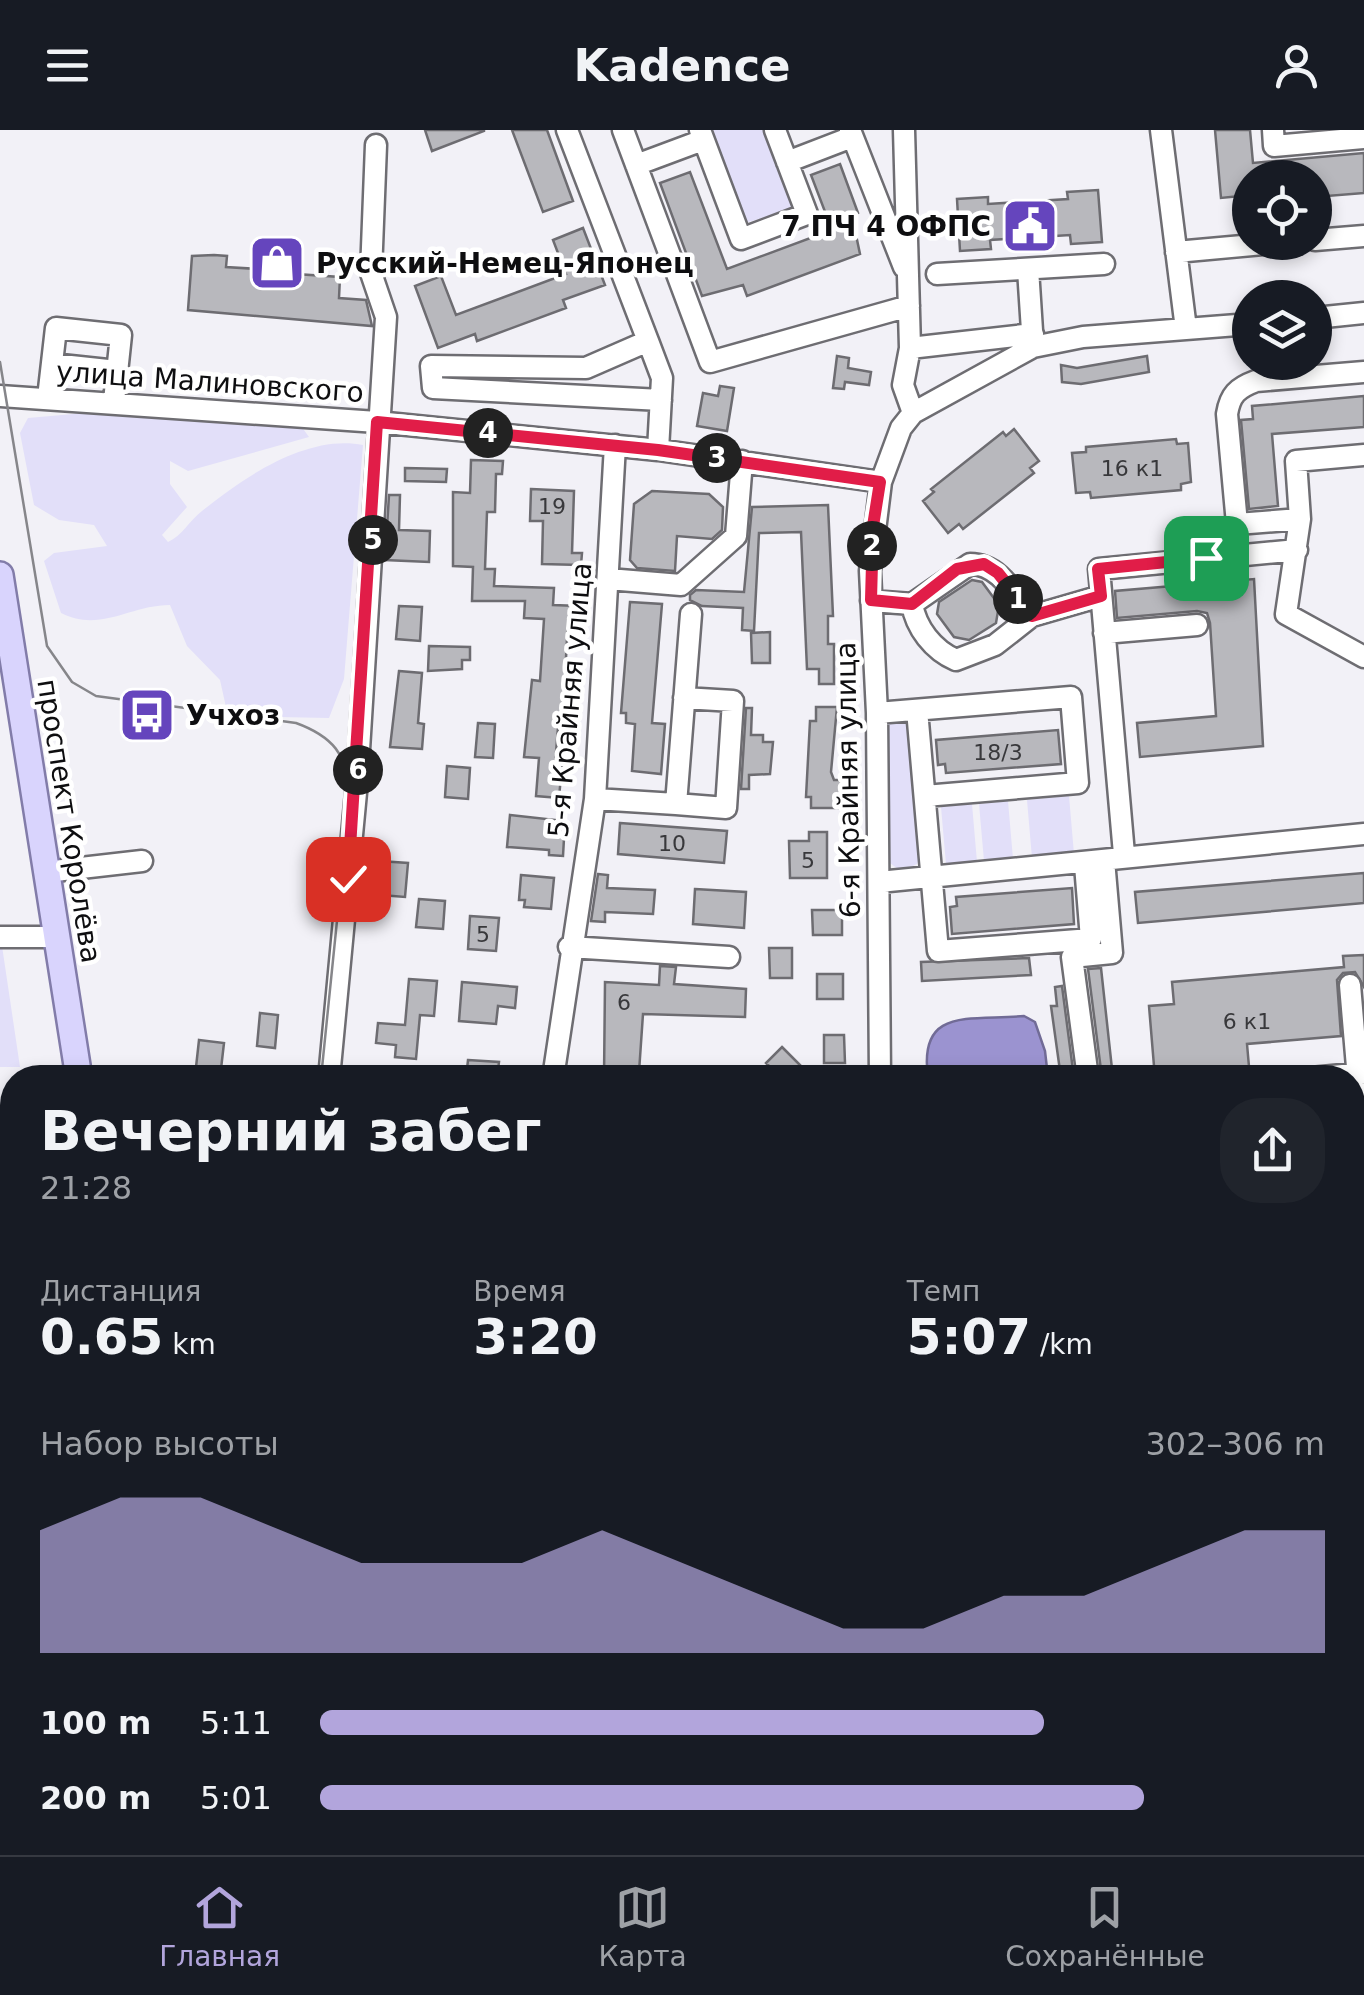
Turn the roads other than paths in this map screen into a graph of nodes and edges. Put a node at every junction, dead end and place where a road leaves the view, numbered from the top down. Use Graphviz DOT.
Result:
graph roads {
  1 [pos="567,130"];
  2 [pos="623,130"];
  3 [pos="776,130"];
  4 [pos="890,130"];
  5 [pos="904,130"];
  6 [pos="1162,130"];
  7 [pos="1273,130"];
  8 [pos="1362,130"];
  9 [pos="851,134"];
  10 [pos="702,135"];
  11 [pos="376,145"];
  12 [pos="787,162"];
  13 [pos="636,165"];
  14 [pos="906,170"];
  15 [pos="1364,236"];
  16 [pos="1332,239"];
  17 [pos="1232,247"];
  18 [pos="1176,252"];
  19 [pos="1104,264"];
  20 [pos="1028,268"];
  21 [pos="908,274"];
  22 [pos="937,274"];
  23 [pos="909,306"];
  24 [pos="1364,314"];
  25 [pos="1332,317"];
  26 [pos="1232,325"];
  27 [pos="1186,329"];
  28 [pos="1033,340"];
  29 [pos="648,341"];
  30 [pos="910,348"];
  31 [pos="52,364"];
  32 [pos="117,371"];
  33 [pos="1364,372"];
  34 [pos="0,396"];
  35 [pos="48,398"];
  36 [pos="660,400"];
  37 [pos="114,401"];
  38 [pos="912,413"];
  39 [pos="377,422"];
  40 [pos="615,445"];
  41 [pos="658,450"];
  42 [pos="1364,454"];
  43 [pos="742,461"];
  44 [pos="880,482"];
  45 [pos="1300,519"];
  46 [pos="1297,550"];
  47 [pos="0,574"];
  48 [pos="608,579"];
  49 [pos="1101,596"];
  50 [pos="871,600"];
  51 [pos="912,604"];
  52 [pos="691,614"];
  53 [pos="1032,616"];
  54 [pos="1196,625"];
  55 [pos="1104,633"];
  56 [pos="1364,658"];
  57 [pos="10,698"];
  58 [pos="684,698"];
  59 [pos="918,710"];
  60 [pos="877,713"];
  61 [pos="924,796"];
  62 [pos="595,798"];
  63 [pos="676,804"];
  64 [pos="1364,834"];
  65 [pos="1104,860"];
  66 [pos="142,861"];
  67 [pos="46,872"];
  68 [pos="931,877"];
  69 [pos="879,882"];
  70 [pos="0,937"];
  71 [pos="56,937"];
  72 [pos="569,948"];
  73 [pos="729,957"];
  74 [pos="1350,985"];
  75 [pos="77,1065"];
  76 [pos="330,1065"];
  77 [pos="554,1065"];
  78 [pos="880,1065"];
  79 [pos="1086,1065"];
  80 [pos="1360,1065"];
  1 -- 29 [label="street"];
  2 -- 13 [label="street"];
  3 -- 12 [label="street"];
  4 -- 14 [label="street"];
  5 -- 14 [label="street"];
  6 -- 18 [label="street"];
  7 -- 8 [label="street"];
  9 -- 12 [label="street"];
  9 -- 21 [label="street"];
  10 -- 12 [label="street"];
  10 -- 13 [label="street"];
  11 -- 39 [label="street"];
  13 -- 23 [label="street"];
  14 -- 21 [label="street"];
  15 -- 16 [label="street"];
  17 -- 18 [label="street"];
  18 -- 27 [label="street"];
  19 -- 20 [label="street"];
  20 -- 22 [label="street"];
  20 -- 28 [label="street"];
  21 -- 23 [label="street"];
  23 -- 30 [label="street"];
  24 -- 25 [label="street"];
  26 -- 27 [label="street"];
  27 -- 28 [label="street"];
  28 -- 30 [label="street"];
  28 -- 38 [label="street"];
  29 -- 36 [label="street"];
  29 -- 36 [label="street"];
  30 -- 38 [label="street"];
  31 -- 32 [label="street"];
  31 -- 32 [label="street"];
  31 -- 35 [label="street"];
  32 -- 37 [label="street"];
  33 -- 45 [label="street"];
  34 -- 35 [label="street, улица Малиновского"];
  35 -- 37 [label="street, улица Малиновского"];
  36 -- 41 [label="street"];
  37 -- 39 [label="street, улица Малиновского"];
  38 -- 44 [label="street"];
  39 -- 40 [label="street, улица Малиновского"];
  39 -- 76 [label="street"];
  40 -- 41 [label="street, улица Малиновского"];
  40 -- 48 [label="street, 5-я Крайняя улица"];
  41 -- 43 [label="street, улица Малиновского"];
  42 -- 45 [label="street"];
  43 -- 44 [label="street, улица Малиновского"];
  43 -- 48 [label="street"];
  44 -- 50 [label="street, 6-я Крайняя улица"];
  45 -- 46 [label="street"];
  46 -- 49 [label="street"];
  46 -- 56 [label="street"];
  47 -- 57 [label="main road, проспект Королёва"];
  48 -- 62 [label="street, 5-я Крайняя улица"];
  49 -- 53 [label="street"];
  49 -- 55 [label="street"];
  50 -- 51 [label="street"];
  50 -- 60 [label="street, 6-я Крайняя улица"];
  51 -- 53 [label="street"];
  51 -- 53 [label="street"];
  52 -- 58 [label="street"];
  54 -- 55 [label="street"];
  55 -- 65 [label="street"];
  57 -- 67 [label="main road, проспект Королёва"];
  58 -- 63 [label="street"];
  58 -- 63 [label="street"];
  59 -- 60 [label="street"];
  59 -- 61 [label="street"];
  59 -- 61 [label="street"];
  60 -- 69 [label="street, 6-я Крайняя улица"];
  61 -- 68 [label="street"];
  62 -- 63 [label="street"];
  62 -- 72 [label="street, 5-я Крайняя улица"];
  64 -- 65 [label="street"];
  65 -- 68 [label="street"];
  65 -- 68 [label="street"];
  65 -- 79 [label="street"];
  66 -- 67 [label="street"];
  67 -- 71 [label="main road, проспект Королёва"];
  68 -- 69 [label="street"];
  69 -- 78 [label="street, 6-я Крайняя улица"];
  70 -- 71 [label="street"];
  71 -- 75 [label="main road, проспект Королёва"];
  72 -- 73 [label="street"];
  72 -- 77 [label="street, 5-я Крайняя улица"];
  74 -- 80 [label="street"];
}
